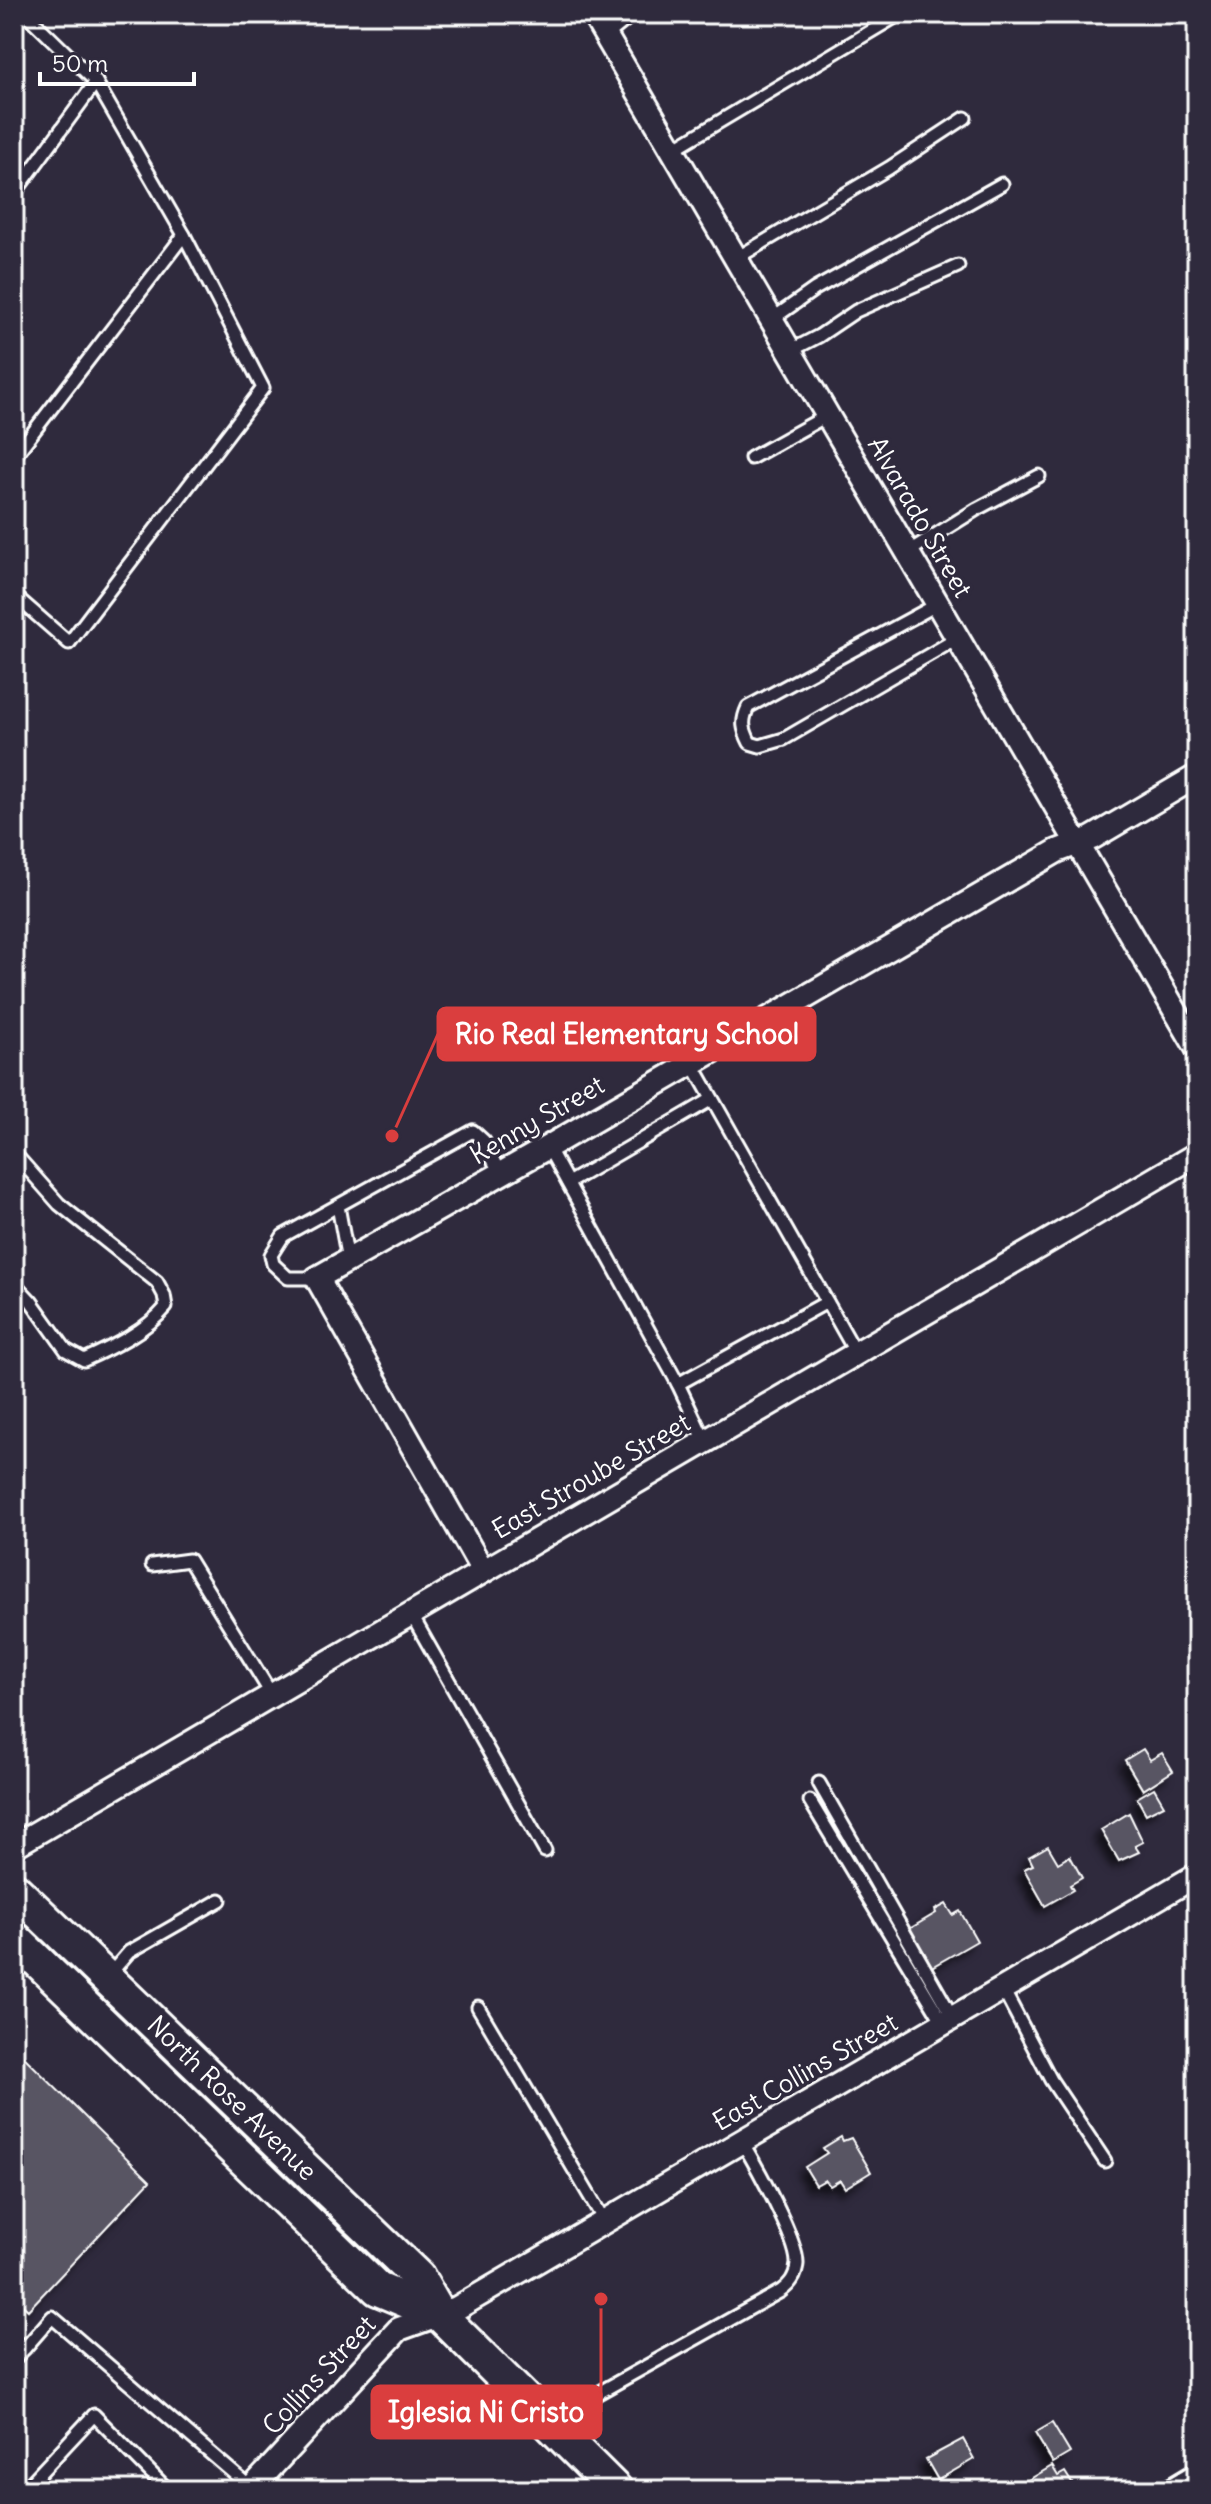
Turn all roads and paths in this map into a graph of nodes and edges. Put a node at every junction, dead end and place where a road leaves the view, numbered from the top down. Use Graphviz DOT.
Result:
graph roads {
  1 [pos="26,14"];
  2 [pos="593,14"];
  3 [pos="633,14"];
  4 [pos="900,14"];
  5 [pos="606,36"];
  6 [pos="96,82"];
  7 [pos="965,118"];
  8 [pos="672,150"];
  9 [pos="1002,184"];
  10 [pos="14,194"];
  11 [pos="184,235"];
  12 [pos="735,259"];
  13 [pos="958,266"];
  14 [pos="771,320"];
  15 [pos="790,351"];
  16 [pos="828,415"];
  17 [pos="14,457"];
  18 [pos="751,458"];
  19 [pos="1039,476"];
  20 [pos="908,552"];
  21 [pos="14,595"];
  22 [pos="938,604"];
  23 [pos="958,638"];
  24 [pos="1197,776"];
  25 [pos="1077,842"];
  26 [pos="1197,1048"];
  27 [pos="692,1063"];
  28 [pos="712,1099"];
  29 [pos="548,1147"];
  30 [pos="14,1153"];
  31 [pos="1197,1154"];
  32 [pos="500,1174"];
  33 [pos="568,1183"];
  34 [pos="338,1206"];
  35 [pos="348,1260"];
  36 [pos="317,1278"];
  37 [pos="14,1283"];
  38 [pos="827,1302"];
  39 [pos="856,1353"];
  40 [pos="678,1384"];
  41 [pos="705,1441"];
  42 [pos="152,1565"];
  43 [pos="483,1571"];
  44 [pos="411,1614"];
  45 [pos="272,1695"];
  46 [pos="819,1783"];
  47 [pos="810,1801"];
  48 [pos="14,1846"];
  49 [pos="545,1851"];
  50 [pos="1197,1875"];
  51 [pos="14,1889"];
  52 [pos="220,1900"];
  53 [pos="14,1938"];
  54 [pos="106,1978"];
  55 [pos="1003,1989"];
  56 [pos="478,2007"];
  57 [pos="948,2021"];
  58 [pos="742,2142"];
  59 [pos="1105,2161"];
  60 [pos="605,2222"];
  61 [pos="440,2315"];
  62 [pos="19,2344"];
  63 [pos="14,2359"];
  64 [pos="584,2401"];
  65 [pos="1197,2475"];
  66 [pos="250,2489"];
  67 [pos="24,2490"];
  68 [pos="168,2490"];
  69 [pos="616,2490"];
  70 [pos="1172,2490"];
  1 -- 6 [label="lane"];
  2 -- 5 [label="street, Alvarado Street"];
  3 -- 5 [label="lane"];
  4 -- 8 [label="lane"];
  5 -- 8 [label="street, Alvarado Street"];
  6 -- 10 [label="lane"];
  6 -- 11 [label="lane"];
  7 -- 12 [label="lane"];
  8 -- 12 [label="street, Alvarado Street"];
  9 -- 14 [label="lane"];
  11 -- 17 [label="lane"];
  11 -- 21 [label="lane"];
  12 -- 14 [label="street, Alvarado Street"];
  13 -- 15 [label="lane"];
  14 -- 15 [label="street, Alvarado Street"];
  15 -- 16 [label="street, Alvarado Street"];
  16 -- 18 [label="lane"];
  16 -- 20 [label="street, Alvarado Street"];
  19 -- 20 [label="lane"];
  20 -- 22 [label="street, Alvarado Street"];
  22 -- 23 [label="street, Alvarado Street"];
  22 -- 23 [label="lane"];
  23 -- 25 [label="street, Alvarado Street"];
  24 -- 25 [label="street, Kenny Street"];
  25 -- 26 [label="street, Alvarado Street"];
  25 -- 27 [label="street, Kenny Street"];
  27 -- 28 [label="lane"];
  27 -- 29 [label="street, Kenny Street"];
  28 -- 33 [label="lane"];
  28 -- 38 [label="lane"];
  29 -- 32 [label="street, Kenny Street"];
  29 -- 33 [label="lane"];
  30 -- 37 [label="lane"];
  31 -- 39 [label="street, East Stroube Street"];
  32 -- 34 [label="lane"];
  32 -- 35 [label="street, Kenny Street"];
  33 -- 40 [label="lane"];
  34 -- 35 [label="lane"];
  34 -- 36 [label="lane"];
  35 -- 36 [label="street, Kenny Street"];
  36 -- 43 [label="street"];
  38 -- 39 [label="lane"];
  38 -- 40 [label="lane"];
  39 -- 41 [label="street, East Stroube Street"];
  40 -- 41 [label="lane"];
  41 -- 43 [label="street, East Stroube Street"];
  42 -- 45 [label="lane"];
  43 -- 44 [label="street, East Stroube Street"];
  44 -- 45 [label="street, East Stroube Street"];
  44 -- 49 [label="lane"];
  45 -- 48 [label="street, East Stroube Street"];
  46 -- 57 [label="lane"];
  47 -- 57 [label="lane"];
  50 -- 55 [label="street, East Collins Street"];
  51 -- 54 [label="main road, North Rose Avenue"];
  52 -- 54 [label="lane"];
  53 -- 61 [label="main road, North Rose Avenue"];
  54 -- 61 [label="main road, North Rose Avenue"];
  55 -- 57 [label="street, East Collins Street"];
  55 -- 59 [label="lane"];
  56 -- 60 [label="lane"];
  57 -- 58 [label="street, East Collins Street"];
  58 -- 60 [label="street, East Collins Street"];
  58 -- 64 [label="lane"];
  60 -- 61 [label="street, East Collins Street"];
  61 -- 66 [label="street, Collins Street"];
  61 -- 69 [label="main road, North Rose Avenue"];
  62 -- 63 [label="lane"];
  62 -- 66 [label="lane"];
  65 -- 70 [label="street"];
  67 -- 68 [label="lane"];
}
